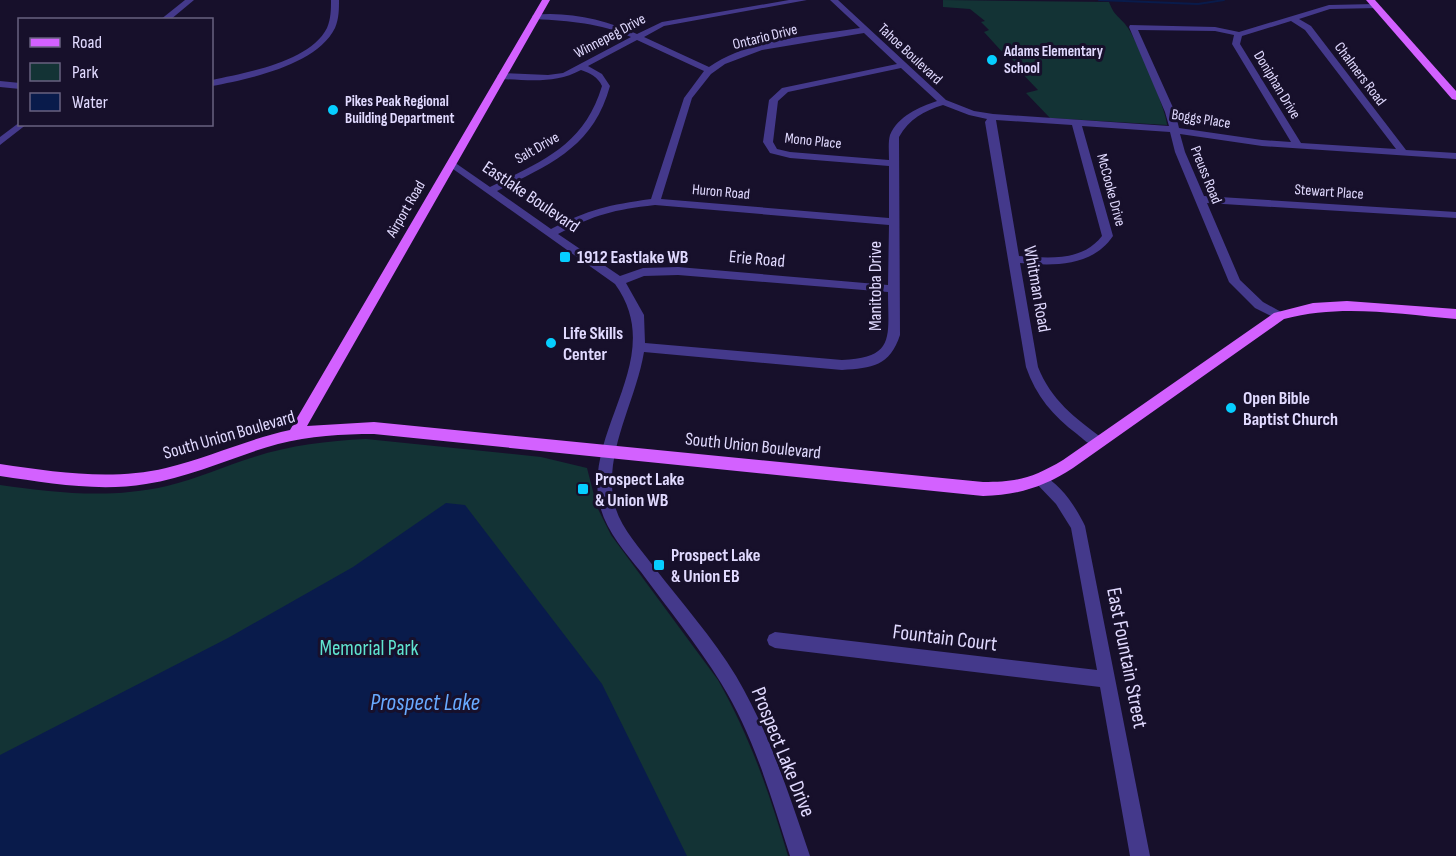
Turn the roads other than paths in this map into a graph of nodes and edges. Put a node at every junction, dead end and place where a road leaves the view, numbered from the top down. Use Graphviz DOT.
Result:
graph roads {
  1 [pos="190,0"];
  2 [pos="335,0"];
  3 [pos="546,0"];
  4 [pos="803,0"];
  5 [pos="834,0"];
  6 [pos="1373,3"];
  7 [pos="536,17"];
  8 [pos="167,18"];
  9 [pos="1292,18"];
  10 [pos="865,30"];
  11 [pos="1239,34"];
  12 [pos="637,36"];
  13 [pos="902,65"];
  14 [pos="581,67"];
  15 [pos="709,70"];
  16 [pos="501,76"];
  17 [pos="213,83"];
  18 [pos="0,84"];
  19 [pos="18,86"];
  20 [pos="1456,97"];
  21 [pos="943,102"];
  22 [pos="993,117"];
  23 [pos="1076,122"];
  24 [pos="20,126"];
  25 [pos="1174,130"];
  26 [pos="0,142"];
  27 [pos="1298,146"];
  28 [pos="1402,152"];
  29 [pos="1456,156"];
  30 [pos="893,163"];
  31 [pos="451,164"];
  32 [pos="490,191"];
  33 [pos="1199,199"];
  34 [pos="655,202"];
  35 [pos="1456,215"];
  36 [pos="893,222"];
  37 [pos="551,232"];
  38 [pos="1013,259"];
  39 [pos="620,281"];
  40 [pos="893,289"];
  41 [pos="1456,314"];
  42 [pos="1278,316"];
  43 [pos="640,347"];
  44 [pos="295,434"];
  45 [pos="1097,442"];
  46 [pos="609,452"];
  47 [pos="0,470"];
  48 [pos="1041,481"];
  49 [pos="775,640"];
  50 [pos="1108,680"];
  51 [pos="800,856"];
  52 [pos="1140,856"];
  1 -- 8 [label="street"];
  2 -- 17 [label="street"];
  3 -- 7 [label="main road, Airport Road"];
  4 -- 12 [label="street, Winnepeg Drive"];
  5 -- 10 [label="street, Tahoe Boulevard"];
  6 -- 9 [label="street, Doniphan Drive"];
  6 -- 20 [label="main road"];
  7 -- 12 [label="street"];
  7 -- 16 [label="main road, Airport Road"];
  9 -- 11 [label="street, Doniphan Drive"];
  9 -- 28 [label="street, Chalmers Road"];
  10 -- 13 [label="street, Tahoe Boulevard"];
  10 -- 15 [label="street, Ontario Drive"];
  11 -- 25 [label="street, Preuss Road"];
  11 -- 27 [label="street, Doniphan Drive"];
  12 -- 14 [label="street, Winnepeg Drive"];
  12 -- 15 [label="street"];
  13 -- 21 [label="street, Tahoe Boulevard"];
  13 -- 30 [label="street, Mono Place"];
  14 -- 16 [label="street, Winnepeg Drive"];
  14 -- 32 [label="street, Salt Drive"];
  15 -- 34 [label="street, Ontario Drive"];
  16 -- 31 [label="main road, Airport Road"];
  18 -- 19 [label="street"];
  21 -- 22 [label="street, Boggs Place"];
  21 -- 30 [label="street, Manitoba Drive"];
  22 -- 23 [label="street, Boggs Place"];
  22 -- 38 [label="street, Whitman Road"];
  23 -- 25 [label="street, Boggs Place"];
  23 -- 38 [label="street, McCooke Drive"];
  24 -- 26 [label="street"];
  25 -- 27 [label="street, Boggs Place"];
  25 -- 33 [label="street, Preuss Road"];
  27 -- 28 [label="street, Boggs Place"];
  28 -- 29 [label="street, Boggs Place"];
  30 -- 36 [label="street, Manitoba Drive"];
  31 -- 32 [label="street, Eastlake Boulevard"];
  31 -- 44 [label="main road, Airport Road"];
  32 -- 37 [label="street, Eastlake Boulevard"];
  33 -- 35 [label="street, Stewart Place"];
  33 -- 42 [label="street, Preuss Road"];
  34 -- 36 [label="street, Huron Road"];
  34 -- 37 [label="street, Huron Road"];
  36 -- 40 [label="street, Manitoba Drive"];
  37 -- 39 [label="street, Eastlake Boulevard"];
  38 -- 45 [label="street, Whitman Road"];
  39 -- 40 [label="street, Erie Road"];
  39 -- 43 [label="street, Eastlake Boulevard"];
  40 -- 43 [label="street, Manitoba Drive"];
  41 -- 42 [label="main road, South Union Boulevard"];
  42 -- 45 [label="main road, South Union Boulevard"];
  43 -- 46 [label="street, Eastlake Boulevard"];
  44 -- 46 [label="main road, South Union Boulevard"];
  44 -- 47 [label="main road, South Union Boulevard"];
  45 -- 48 [label="main road, South Union Boulevard"];
  46 -- 48 [label="main road, South Union Boulevard"];
  46 -- 51 [label="street, Prospect Lake Drive"];
  48 -- 50 [label="street, East Fountain Street"];
  49 -- 50 [label="street, Fountain Court"];
  50 -- 52 [label="street, East Fountain Street"];
}
